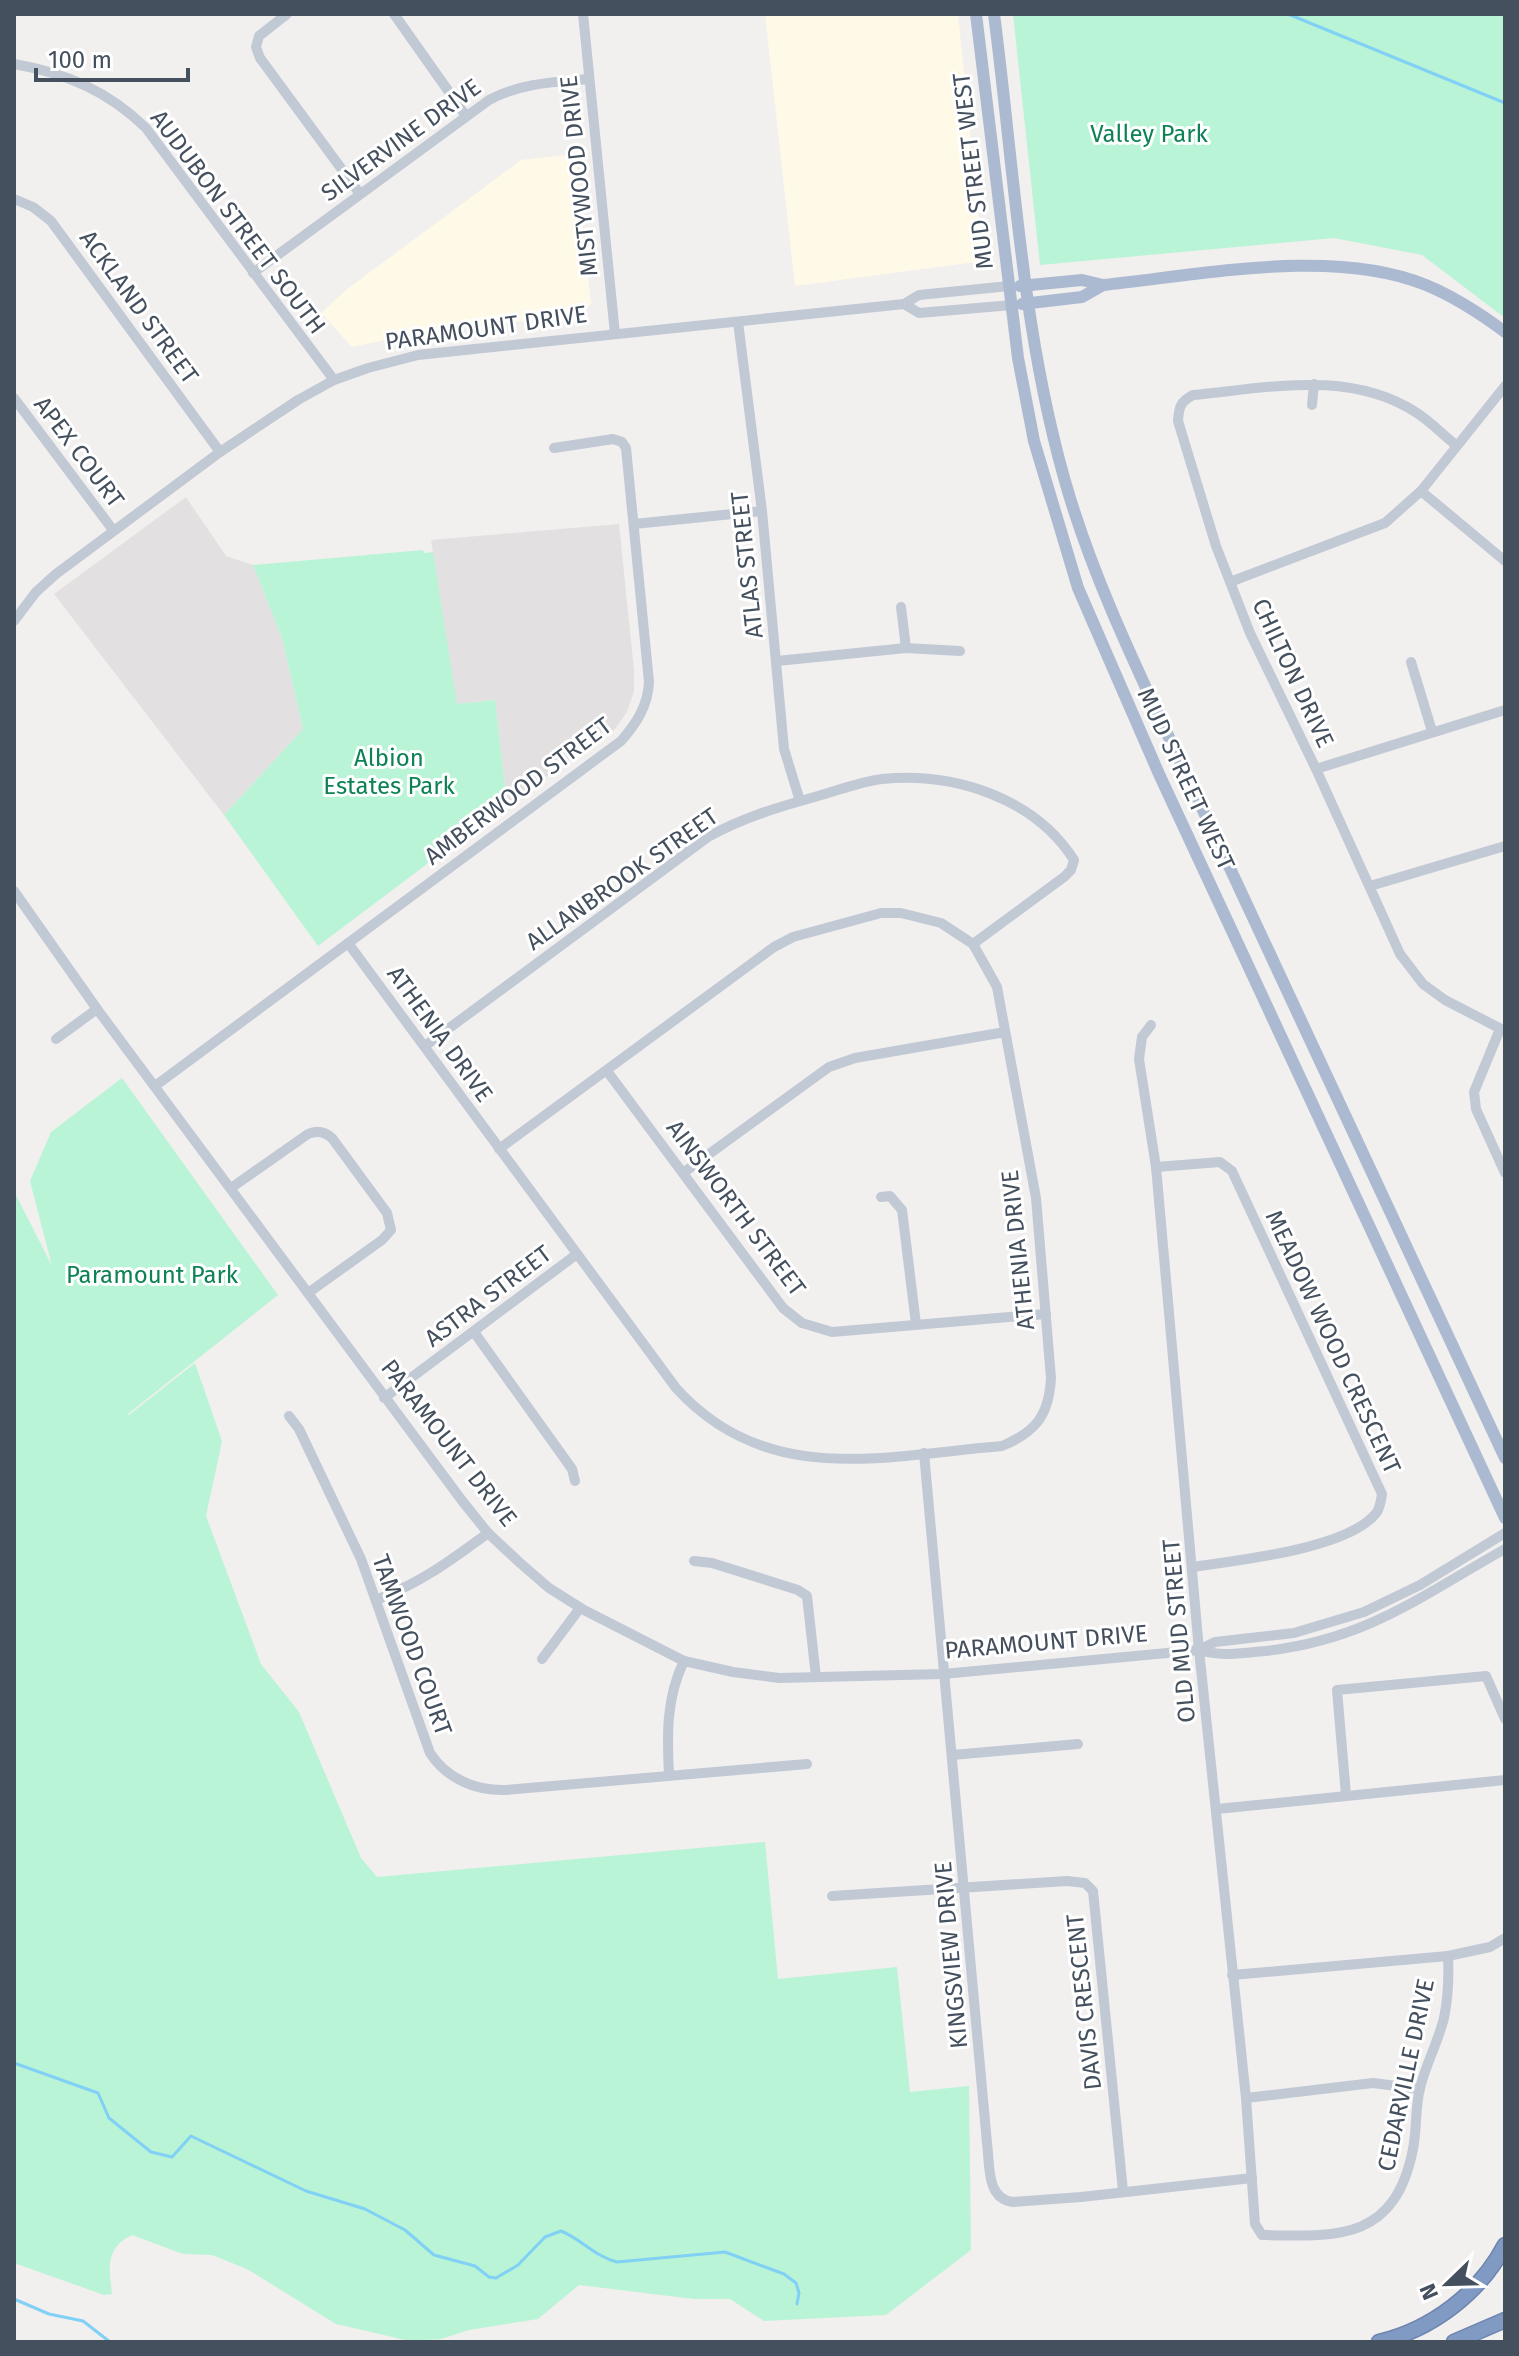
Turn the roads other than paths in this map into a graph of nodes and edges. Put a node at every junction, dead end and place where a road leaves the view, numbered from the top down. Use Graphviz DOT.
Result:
graph roads {
  1 [pos="287,14"];
  2 [pos="394,14"];
  3 [pos="583,14"];
  4 [pos="976,14"];
  5 [pos="994,14"];
  6 [pos="14,64"];
  7 [pos="589,79"];
  8 [pos="466,116"];
  9 [pos="360,194"];
  10 [pos="14,199"];
  11 [pos="253,273"];
  12 [pos="1026,285"];
  13 [pos="1103,285"];
  14 [pos="1009,286"];
  15 [pos="1030,303"];
  16 [pos="904,304"];
  17 [pos="1012,305"];
  18 [pos="738,322"];
  19 [pos="1505,332"];
  20 [pos="615,334"];
  21 [pos="334,380"];
  22 [pos="1314,384"];
  23 [pos="1505,386"];
  24 [pos="14,398"];
  25 [pos="1312,405"];
  26 [pos="1456,445"];
  27 [pos="554,448"];
  28 [pos="220,452"];
  29 [pos="1421,491"];
  30 [pos="762,511"];
  31 [pos="634,524"];
  32 [pos="113,530"];
  33 [pos="1505,561"];
  34 [pos="1230,582"];
  35 [pos="901,607"];
  36 [pos="16,615"];
  37 [pos="906,648"];
  38 [pos="960,651"];
  39 [pos="777,661"];
  40 [pos="1411,662"];
  41 [pos="1505,710"];
  42 [pos="1432,731"];
  43 [pos="1316,769"];
  44 [pos="800,801"];
  45 [pos="1505,846"];
  46 [pos="1370,886"];
  47 [pos="14,891"];
  48 [pos="348,943"];
  49 [pos="973,944"];
  50 [pos="97,1009"];
  51 [pos="1151,1025"];
  52 [pos="1503,1030"];
  53 [pos="1005,1032"];
  54 [pos="56,1039"];
  55 [pos="425,1046"];
  56 [pos="607,1071"];
  57 [pos="155,1086"];
  58 [pos="499,1149"];
  59 [pos="1156,1167"];
  60 [pos="683,1173"];
  61 [pos="1505,1173"];
  62 [pos="231,1188"];
  63 [pos="881,1197"];
  64 [pos="577,1254"];
  65 [pos="308,1293"];
  66 [pos="1046,1314"];
  67 [pos="916,1324"];
  68 [pos="474,1332"];
  69 [pos="384,1398"];
  70 [pos="289,1416"];
  71 [pos="924,1453"];
  72 [pos="1505,1458"];
  73 [pos="575,1481"];
  74 [pos="1505,1518"];
  75 [pos="488,1533"];
  76 [pos="1505,1533"];
  77 [pos="1505,1549"];
  78 [pos="694,1561"];
  79 [pos="1193,1567"];
  80 [pos="376,1600"];
  81 [pos="580,1608"];
  82 [pos="1199,1650"];
  83 [pos="542,1659"];
  84 [pos="684,1661"];
  85 [pos="943,1674"];
  86 [pos="816,1677"];
  87 [pos="1505,1719"];
  88 [pos="1078,1744"];
  89 [pos="952,1755"];
  90 [pos="807,1764"];
  91 [pos="669,1775"];
  92 [pos="1505,1780"];
  93 [pos="1346,1795"];
  94 [pos="1217,1809"];
  95 [pos="966,1889"];
  96 [pos="832,1896"];
  97 [pos="1505,1938"];
  98 [pos="1448,1956"];
  99 [pos="1232,1975"];
  100 [pos="1420,2089"];
  101 [pos="1246,2098"];
  102 [pos="1252,2178"];
  103 [pos="1123,2191"];
  104 [pos="1262,2235"];
  105 [pos="1505,2245"];
  106 [pos="1505,2320"];
  107 [pos="1379,2342"];
  108 [pos="1454,2342"];
  1 -- 9 [label="street"];
  2 -- 8 [label="street"];
  3 -- 7 [label="street, MISTYWOOD DRIVE"];
  4 -- 14 [label="main road, MUD STREET WEST"];
  5 -- 12 [label="main road, MUD STREET WEST"];
  6 -- 11 [label="street, AUDUBON STREET SOUTH"];
  7 -- 8 [label="street, SILVERVINE DRIVE"];
  7 -- 20 [label="street, MISTYWOOD DRIVE"];
  8 -- 9 [label="street, SILVERVINE DRIVE"];
  9 -- 11 [label="street, SILVERVINE DRIVE"];
  10 -- 28 [label="street, ACKLAND STREET"];
  11 -- 21 [label="street, AUDUBON STREET SOUTH"];
  12 -- 13 [label="main road, PARAMOUNT DRIVE"];
  12 -- 14 [label="main road, PARAMOUNT DRIVE"];
  12 -- 15 [label="main road, MUD STREET WEST"];
  13 -- 15 [label="main road, PARAMOUNT DRIVE"];
  13 -- 19 [label="main road, PARAMOUNT DRIVE"];
  14 -- 16 [label="street, PARAMOUNT DRIVE"];
  14 -- 17 [label="main road, MUD STREET WEST"];
  15 -- 17 [label="main road, PARAMOUNT DRIVE"];
  15 -- 72 [label="main road, MUD STREET WEST"];
  16 -- 17 [label="street, PARAMOUNT DRIVE"];
  16 -- 18 [label="street, PARAMOUNT DRIVE"];
  17 -- 74 [label="main road, MUD STREET WEST"];
  18 -- 20 [label="street, PARAMOUNT DRIVE"];
  18 -- 30 [label="street, ATLAS STREET"];
  20 -- 21 [label="street, PARAMOUNT DRIVE"];
  21 -- 28 [label="street, PARAMOUNT DRIVE"];
  22 -- 25 [label="street"];
  22 -- 26 [label="street, CHILTON DRIVE"];
  22 -- 34 [label="street, CHILTON DRIVE"];
  23 -- 26 [label="street"];
  24 -- 32 [label="street, APEX COURT"];
  26 -- 29 [label="street"];
  27 -- 31 [label="street, AMBERWOOD STREET"];
  28 -- 32 [label="street, PARAMOUNT DRIVE"];
  29 -- 33 [label="street"];
  29 -- 34 [label="street"];
  30 -- 31 [label="street"];
  30 -- 39 [label="street, ATLAS STREET"];
  31 -- 48 [label="street, AMBERWOOD STREET"];
  32 -- 36 [label="street, PARAMOUNT DRIVE"];
  34 -- 43 [label="street, CHILTON DRIVE"];
  35 -- 37 [label="street"];
  37 -- 38 [label="street"];
  37 -- 39 [label="street"];
  39 -- 44 [label="street, ATLAS STREET"];
  40 -- 42 [label="street"];
  41 -- 42 [label="street"];
  42 -- 43 [label="street"];
  43 -- 46 [label="street, CHILTON DRIVE"];
  44 -- 49 [label="street, ALLANBROOK STREET"];
  44 -- 55 [label="street, ALLANBROOK STREET"];
  45 -- 46 [label="street"];
  46 -- 52 [label="street, CHILTON DRIVE"];
  47 -- 50 [label="street, PARAMOUNT DRIVE"];
  48 -- 55 [label="street, ATHENIA DRIVE"];
  48 -- 57 [label="street, AMBERWOOD STREET"];
  49 -- 53 [label="street, ATHENIA DRIVE"];
  49 -- 56 [label="street, ATHENIA DRIVE"];
  50 -- 54 [label="street"];
  50 -- 57 [label="street, PARAMOUNT DRIVE"];
  51 -- 59 [label="street, OLD MUD STREET"];
  52 -- 61 [label="street"];
  53 -- 60 [label="street"];
  53 -- 66 [label="street, ATHENIA DRIVE"];
  55 -- 58 [label="street, ATHENIA DRIVE"];
  56 -- 58 [label="street, ATHENIA DRIVE"];
  56 -- 60 [label="street, AINSWORTH STREET"];
  57 -- 62 [label="street, PARAMOUNT DRIVE"];
  58 -- 64 [label="street, ATHENIA DRIVE"];
  59 -- 79 [label="street, OLD MUD STREET"];
  59 -- 79 [label="street, MEADOW WOOD CRESCENT"];
  60 -- 67 [label="street, AINSWORTH STREET"];
  62 -- 65 [label="street, PARAMOUNT DRIVE"];
  62 -- 65 [label="street"];
  63 -- 67 [label="street"];
  64 -- 68 [label="street, ASTRA STREET"];
  64 -- 71 [label="street, ATHENIA DRIVE"];
  65 -- 69 [label="street, PARAMOUNT DRIVE"];
  66 -- 67 [label="street, AINSWORTH STREET"];
  66 -- 71 [label="street, ATHENIA DRIVE"];
  68 -- 69 [label="street, ASTRA STREET"];
  68 -- 73 [label="street"];
  69 -- 75 [label="street, PARAMOUNT DRIVE"];
  70 -- 80 [label="street, TAMWOOD COURT"];
  71 -- 85 [label="street, KINGSVIEW DRIVE"];
  75 -- 80 [label="street"];
  75 -- 81 [label="street, PARAMOUNT DRIVE"];
  76 -- 82 [label="street"];
  77 -- 82 [label="street"];
  78 -- 86 [label="street"];
  79 -- 82 [label="street, OLD MUD STREET"];
  80 -- 91 [label="street, TAMWOOD COURT"];
  81 -- 83 [label="street"];
  81 -- 84 [label="street, PARAMOUNT DRIVE"];
  82 -- 85 [label="street, PARAMOUNT DRIVE"];
  82 -- 94 [label="street, OLD MUD STREET"];
  84 -- 86 [label="street, PARAMOUNT DRIVE"];
  84 -- 91 [label="street"];
  85 -- 86 [label="street, PARAMOUNT DRIVE"];
  85 -- 89 [label="street, KINGSVIEW DRIVE"];
  87 -- 93 [label="street"];
  88 -- 89 [label="street"];
  89 -- 95 [label="street, KINGSVIEW DRIVE"];
  90 -- 91 [label="street, TAMWOOD COURT"];
  92 -- 93 [label="street"];
  93 -- 94 [label="street"];
  94 -- 99 [label="street, OLD MUD STREET"];
  95 -- 96 [label="street"];
  95 -- 103 [label="street, DAVIS CRESCENT"];
  95 -- 103 [label="street, KINGSVIEW DRIVE"];
  97 -- 98 [label="street"];
  98 -- 99 [label="street"];
  98 -- 100 [label="street, CEDARVILLE DRIVE"];
  99 -- 101 [label="street, OLD MUD STREET"];
  100 -- 101 [label="street"];
  100 -- 104 [label="street, CEDARVILLE DRIVE"];
  101 -- 102 [label="street, OLD MUD STREET"];
  102 -- 103 [label="street, KINGSVIEW DRIVE"];
  102 -- 104 [label="street, OLD MUD STREET"];
  105 -- 107 [label="highway"];
  106 -- 108 [label="highway"];
}
